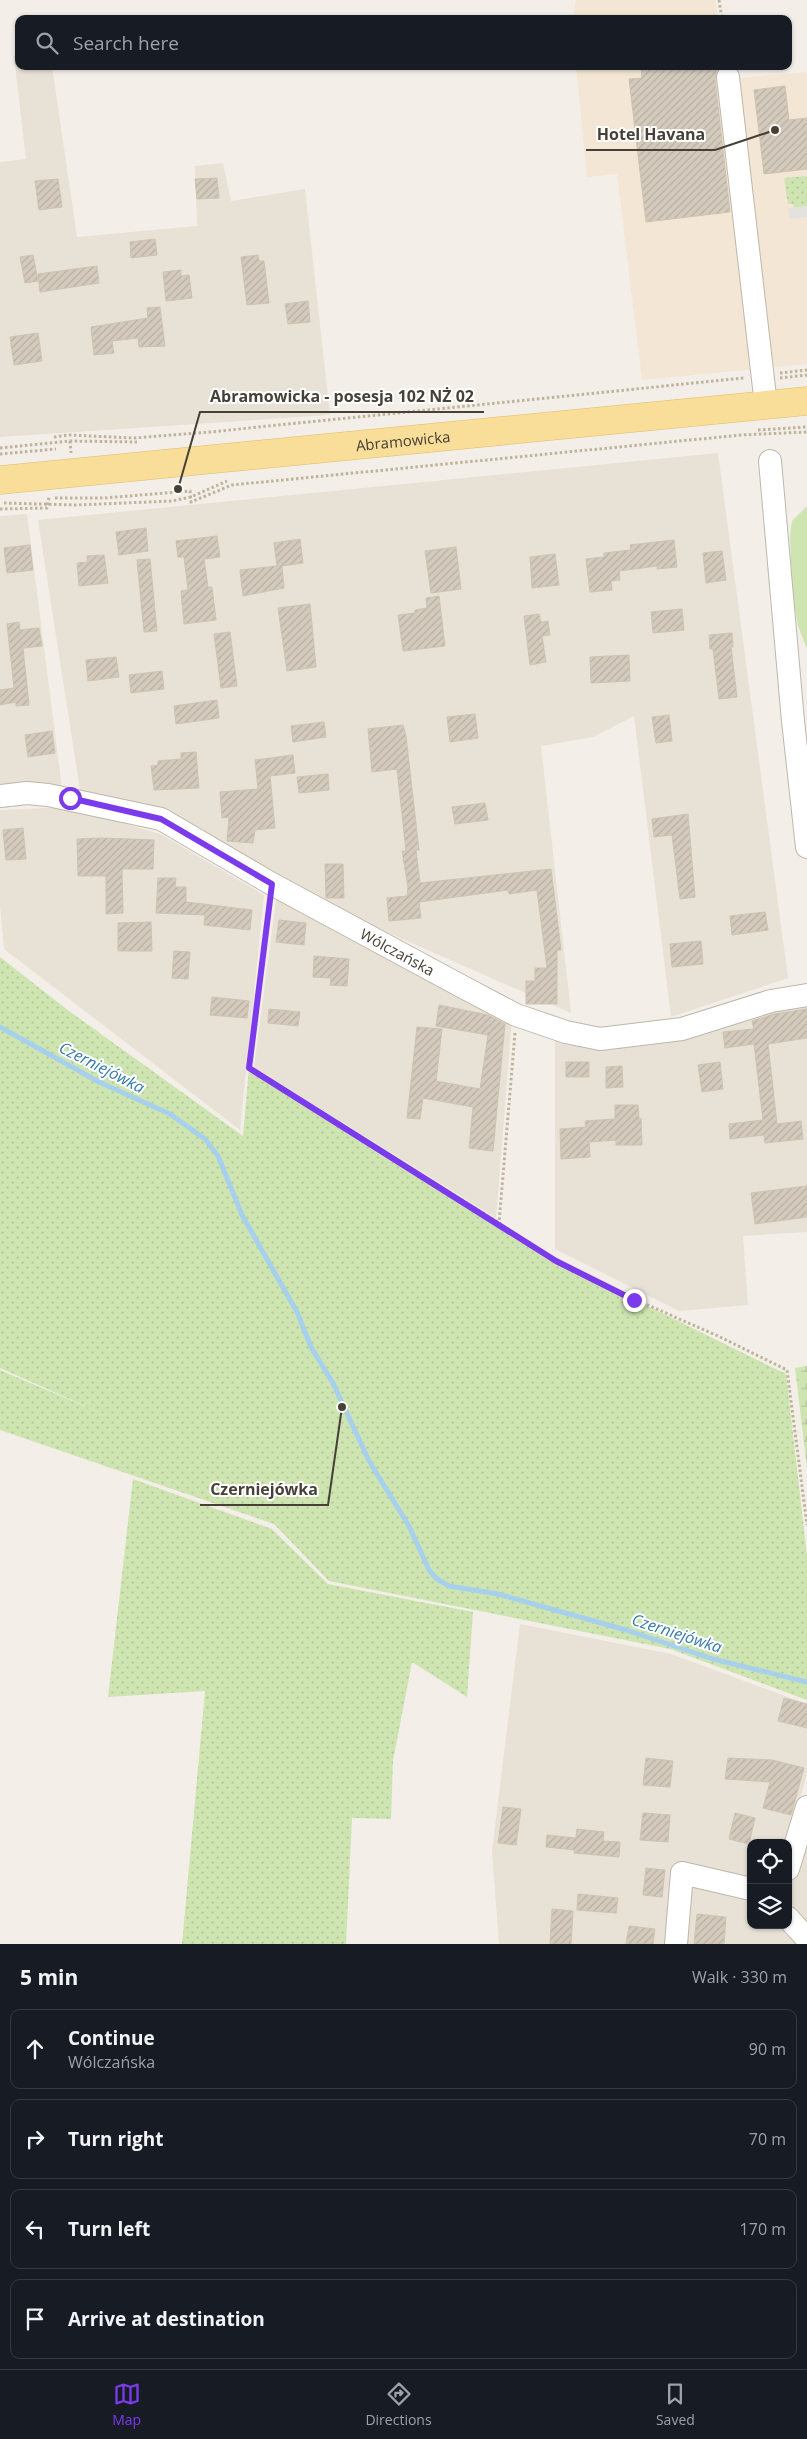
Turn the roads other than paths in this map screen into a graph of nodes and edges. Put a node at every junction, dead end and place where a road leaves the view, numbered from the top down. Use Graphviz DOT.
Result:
graph roads {
  1 [pos="728,76"];
  2 [pos="807,400"];
  3 [pos="766,405"];
  4 [pos="770,461"];
  5 [pos="0,480"];
  6 [pos="0,796"];
  7 [pos="807,847"];
  8 [pos="807,996"];
  9 [pos="807,1807"];
  10 [pos="792,1856"];
  11 [pos="747,1888"];
  12 [pos="792,1922"];
  13 [pos="807,1939"];
  14 [pos="676,1944"];
  1 -- 3 [label="street"];
  2 -- 3 [label="main road, Abramowicka"];
  3 -- 5 [label="main road, Abramowicka"];
  4 -- 7 [label="street"];
  6 -- 8 [label="street, Wólczańska"];
  9 -- 10 [label="street"];
  11 -- 14 [label="street"];
  12 -- 13 [label="street"];
}
